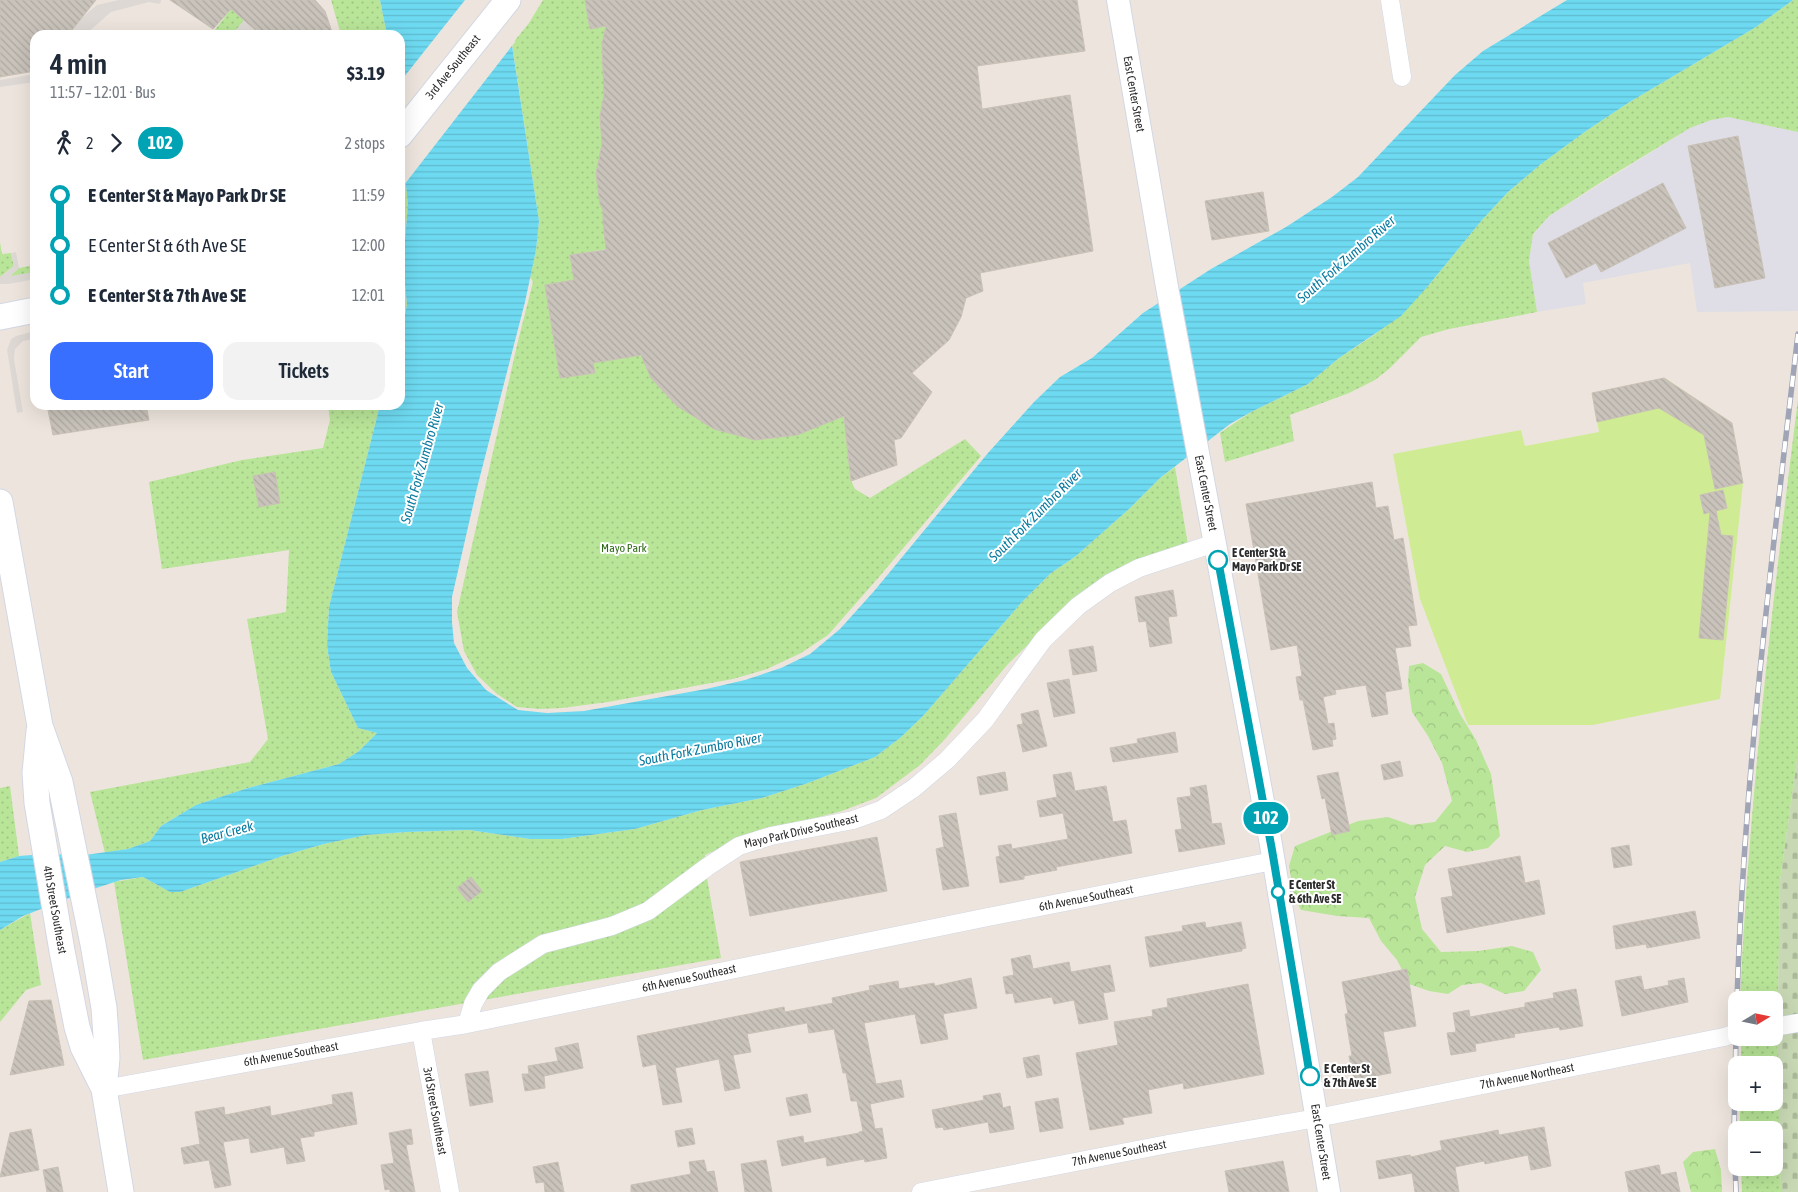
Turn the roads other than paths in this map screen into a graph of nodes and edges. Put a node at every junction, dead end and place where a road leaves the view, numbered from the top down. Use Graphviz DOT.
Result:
graph roads {
  1 [pos="508,0"];
  2 [pos="1118,0"];
  3 [pos="1390,0"];
  4 [pos="1402,77"];
  5 [pos="405,129"];
  6 [pos="30,311"];
  7 [pos="0,317"];
  8 [pos="0,502"];
  9 [pos="1215,543"];
  10 [pos="7,582"];
  11 [pos="40,726"];
  12 [pos="1273,861"];
  13 [pos="1798,1023"];
  14 [pos="468,1024"];
  15 [pos="1783,1026"];
  16 [pos="421,1030"];
  17 [pos="1728,1036"];
  18 [pos="104,1089"];
  19 [pos="1317,1118"];
  20 [pos="121,1192"];
  21 [pos="450,1192"];
  22 [pos="921,1192"];
  23 [pos="1329,1192"];
  1 -- 5 [label="main road, 3rd Ave Southeast"];
  2 -- 9 [label="street, East Center Street"];
  3 -- 4 [label="street"];
  6 -- 7 [label="main road"];
  8 -- 10 [label="main road, 4th Street Southeast"];
  9 -- 12 [label="street, East Center Street"];
  9 -- 14 [label="street, Mayo Park Drive Southeast"];
  10 -- 11 [label="main road, 4th Street Southeast"];
  11 -- 18 [label="main road, 4th Street Southeast"];
  11 -- 18 [label="main road, 4th Street Southeast"];
  12 -- 14 [label="street, 6th Avenue Southeast"];
  12 -- 19 [label="street, East Center Street"];
  13 -- 15 [label="street"];
  14 -- 16 [label="street, 6th Avenue Southeast"];
  16 -- 18 [label="street, 6th Avenue Southeast"];
  16 -- 21 [label="street, 3rd Street Southeast"];
  17 -- 19 [label="street, 7th Avenue Northeast"];
  18 -- 20 [label="main road, 4th Street Southeast"];
  19 -- 22 [label="street, 7th Avenue Southeast"];
  19 -- 23 [label="street, East Center Street"];
}
